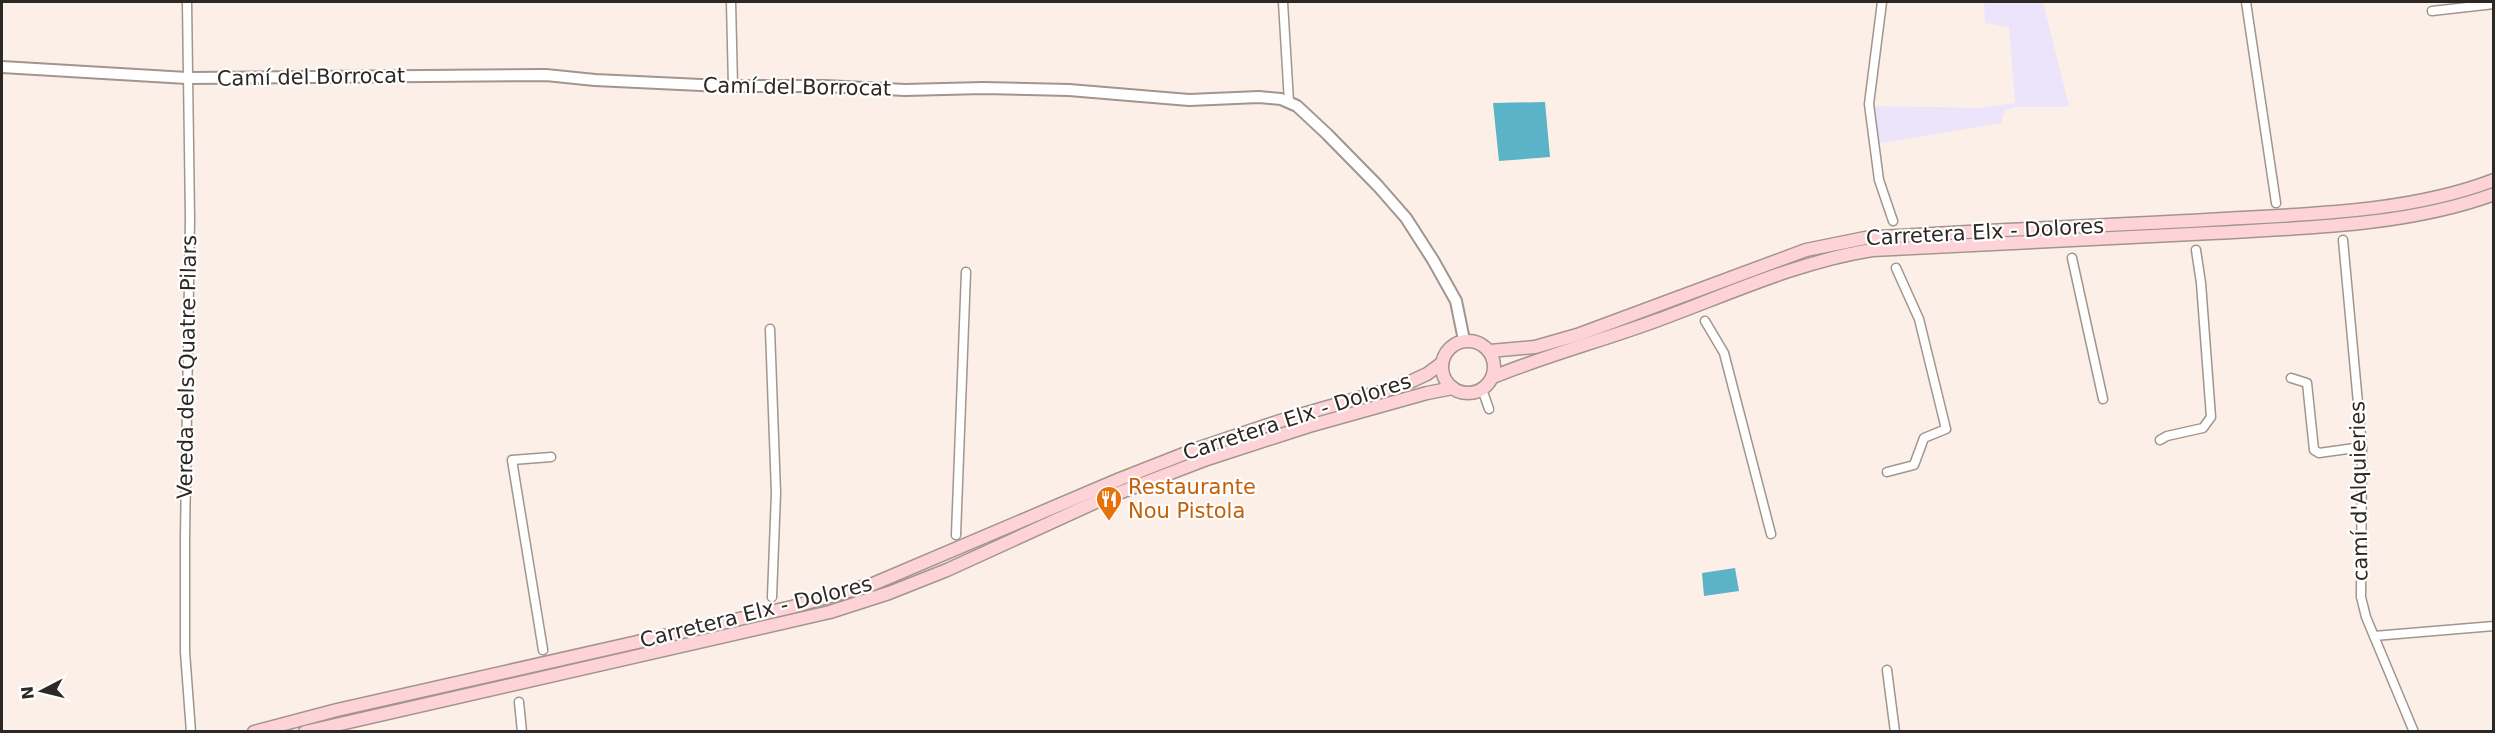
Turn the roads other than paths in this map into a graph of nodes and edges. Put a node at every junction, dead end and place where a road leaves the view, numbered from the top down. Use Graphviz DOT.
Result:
graph roads {
  1 [pos="187,2"];
  2 [pos="731,2"];
  3 [pos="1283,2"];
  4 [pos="1882,2"];
  5 [pos="2246,2"];
  6 [pos="2493,4"];
  7 [pos="2432,11"];
  8 [pos="2,67"];
  9 [pos="187,78"];
  10 [pos="733,86"];
  11 [pos="1289,102"];
  12 [pos="2493,180"];
  13 [pos="2493,194"];
  14 [pos="2276,203"];
  15 [pos="1893,221"];
  16 [pos="2343,240"];
  17 [pos="2196,250"];
  18 [pos="2072,258"];
  19 [pos="1896,268"];
  20 [pos="966,272"];
  21 [pos="1705,321"];
  22 [pos="770,329"];
  23 [pos="1464,340"];
  24 [pos="1490,351"];
  25 [pos="1442,363"];
  26 [pos="1493,377"];
  27 [pos="2290,378"];
  28 [pos="1452,388"];
  29 [pos="1482,389"];
  30 [pos="2103,399"];
  31 [pos="1490,409"];
  32 [pos="2160,440"];
  33 [pos="2362,447"];
  34 [pos="551,457"];
  35 [pos="1887,472"];
  36 [pos="1771,534"];
  37 [pos="956,535"];
  38 [pos="772,597"];
  39 [pos="2493,626"];
  40 [pos="2374,636"];
  41 [pos="543,650"];
  42 [pos="1887,670"];
  43 [pos="519,702"];
  44 [pos="191,732"];
  45 [pos="254,732"];
  46 [pos="305,732"];
  47 [pos="522,732"];
  48 [pos="1895,732"];
  49 [pos="2414,732"];
  1 -- 9 [label="street, Vereda dels Quatre Pilars"];
  2 -- 10 [label="street"];
  3 -- 11 [label="street"];
  4 -- 15 [label="street"];
  5 -- 14 [label="street"];
  6 -- 7 [label="street"];
  8 -- 9 [label="street, Camí del Borrocat"];
  9 -- 10 [label="street, Camí del Borrocat"];
  9 -- 44 [label="street, Vereda dels Quatre Pilars"];
  10 -- 11 [label="street, Camí del Borrocat"];
  11 -- 23 [label="street, Camí del Borrocat"];
  12 -- 24 [label="main road, Carretera Elx - Dolores"];
  13 -- 26 [label="main road, Carretera Elx - Dolores"];
  16 -- 33 [label="street, camí d'Alquieries"];
  17 -- 32 [label="street"];
  18 -- 30 [label="street"];
  19 -- 35 [label="street"];
  20 -- 37 [label="street"];
  21 -- 36 [label="street"];
  22 -- 38 [label="street"];
  23 -- 24 [label="main road"];
  23 -- 25 [label="main road"];
  24 -- 26 [label="main road"];
  25 -- 28 [label="main road"];
  25 -- 45 [label="main road, Carretera Elx - Dolores"];
  26 -- 29 [label="main road"];
  27 -- 33 [label="street"];
  28 -- 29 [label="main road"];
  28 -- 46 [label="main road, Carretera Elx - Dolores"];
  29 -- 31 [label="street"];
  33 -- 40 [label="street, camí d'Alquieries"];
  34 -- 41 [label="street"];
  39 -- 40 [label="street"];
  40 -- 49 [label="street, camí d'Alquieries"];
  42 -- 48 [label="street"];
  43 -- 47 [label="street"];
}
